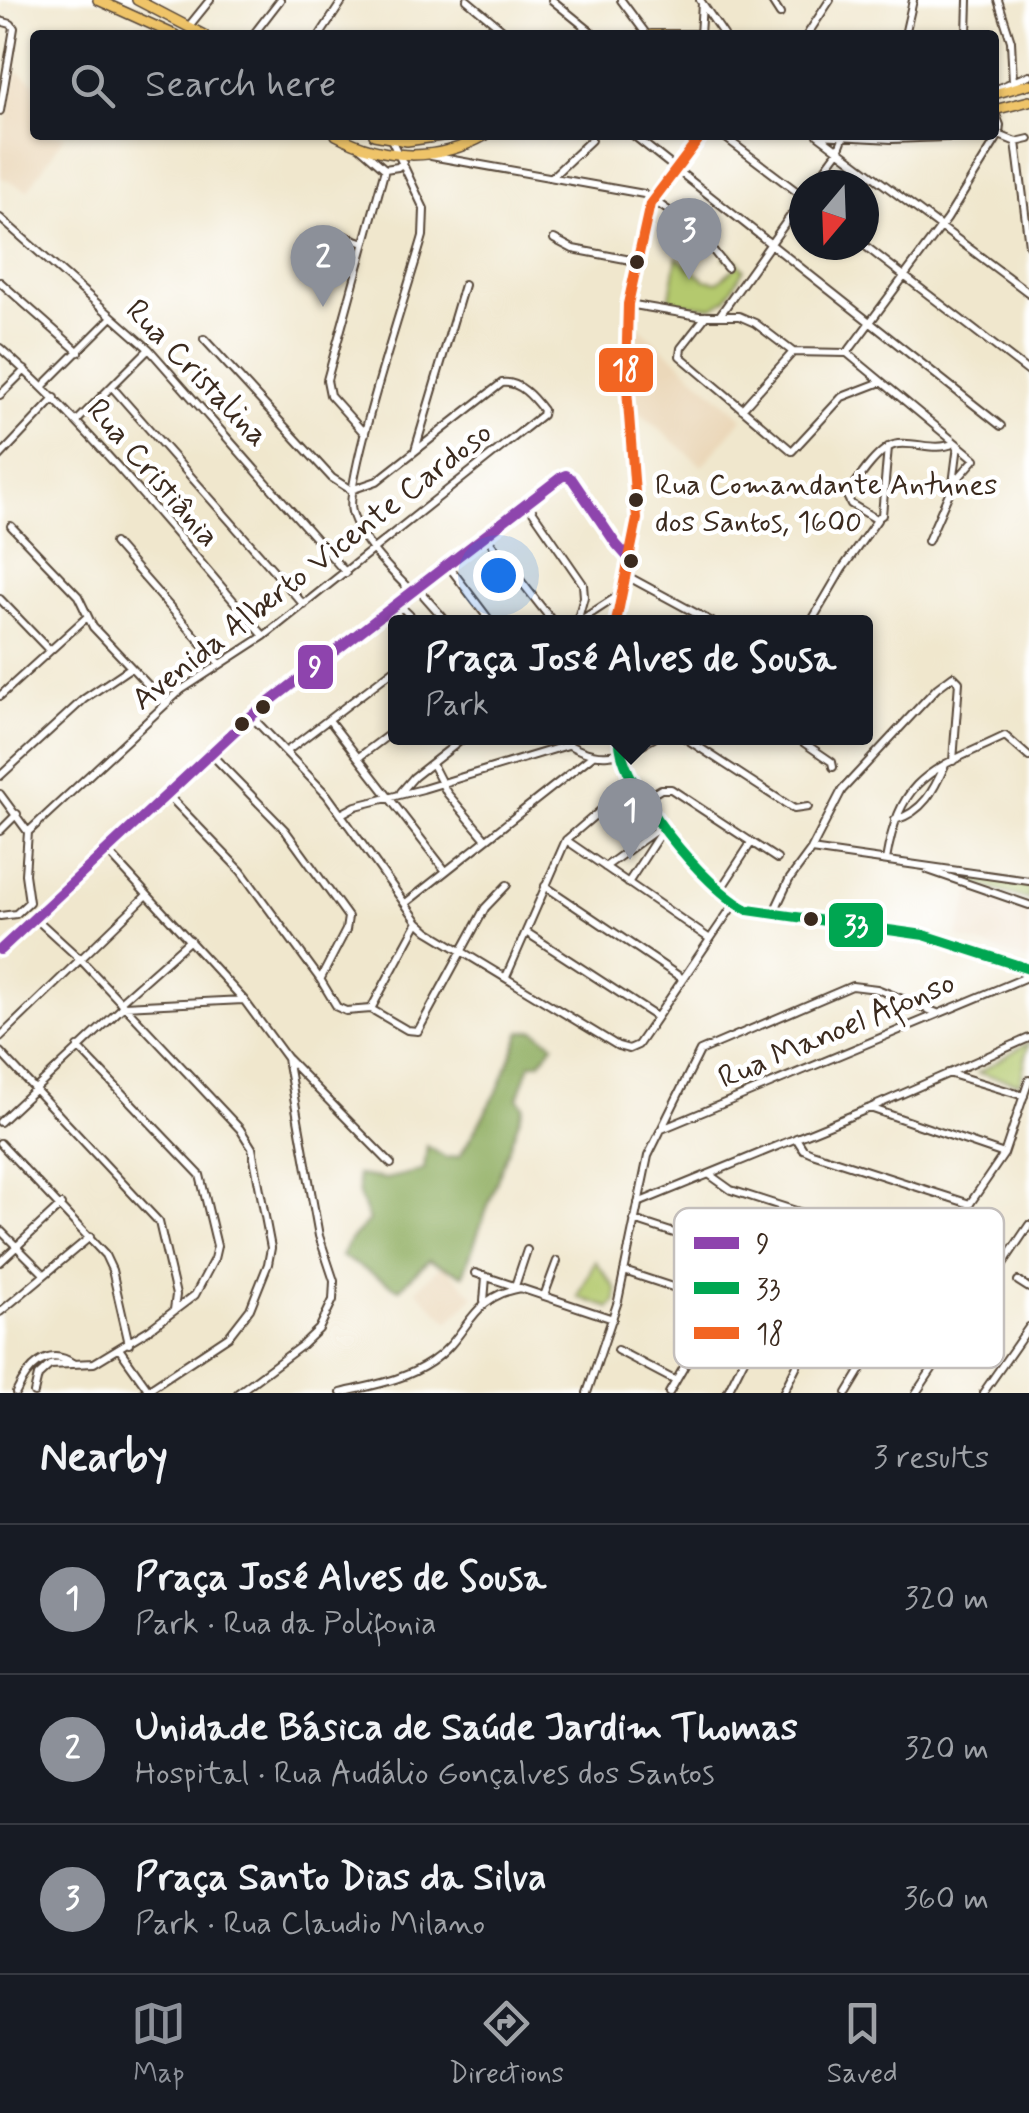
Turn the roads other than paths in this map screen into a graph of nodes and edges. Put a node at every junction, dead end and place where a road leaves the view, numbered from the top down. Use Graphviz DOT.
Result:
graph roads {
  1 [pos="98,0"];
  2 [pos="137,0"];
  3 [pos="210,0"];
  4 [pos="280,0"];
  5 [pos="343,0"];
  6 [pos="467,0"];
  7 [pos="552,0"];
  8 [pos="622,0"];
  9 [pos="771,0"];
  10 [pos="830,0"];
  11 [pos="913,0"];
  12 [pos="968,0"];
  13 [pos="998,0"];
  14 [pos="701,1"];
  15 [pos="118,4"];
  16 [pos="780,14"];
  17 [pos="0,21"];
  18 [pos="189,26"];
  19 [pos="718,26"];
  20 [pos="166,30"];
  21 [pos="196,30"];
  22 [pos="256,30"];
  23 [pos="323,30"];
  24 [pos="502,30"];
  25 [pos="589,30"];
  26 [pos="645,30"];
  27 [pos="700,30"];
  28 [pos="706,30"];
  29 [pos="721,30"];
  30 [pos="814,30"];
  31 [pos="906,30"];
  32 [pos="967,30"];
  33 [pos="4,63"];
  34 [pos="1029,75"];
  35 [pos="1013,82"];
  36 [pos="1029,84"];
  37 [pos="999,89"];
  38 [pos="999,91"];
  39 [pos="1029,101"];
  40 [pos="999,109"];
  41 [pos="0,112"];
  42 [pos="999,122"];
  43 [pos="999,135"];
  44 [pos="1029,139"];
  45 [pos="346,140"];
  46 [pos="391,140"];
  47 [pos="427,140"];
  48 [pos="475,140"];
  49 [pos="590,140"];
  50 [pos="639,140"];
  51 [pos="698,140"];
  52 [pos="729,140"];
  53 [pos="824,140"];
  54 [pos="842,140"];
  55 [pos="996,140"];
  56 [pos="1016,142"];
  57 [pos="360,147"];
  58 [pos="838,151"];
  59 [pos="425,155"];
  60 [pos="401,159"];
  61 [pos="385,168"];
  62 [pos="677,169"];
  63 [pos="825,170"];
  64 [pos="552,176"];
  65 [pos="789,186"];
  66 [pos="654,198"];
  67 [pos="789,217"];
  68 [pos="0,218"];
  69 [pos="941,228"];
  70 [pos="338,234"];
  71 [pos="554,238"];
  72 [pos="771,242"];
  73 [pos="364,243"];
  74 [pos="1029,245"];
  75 [pos="879,257"];
  76 [pos="636,262"];
  77 [pos="727,268"];
  78 [pos="904,278"];
  79 [pos="0,282"];
  80 [pos="464,285"];
  81 [pos="1029,294"];
  82 [pos="628,304"];
  83 [pos="112,316"];
  84 [pos="706,316"];
  85 [pos="719,316"];
  86 [pos="871,322"];
  87 [pos="204,339"];
  88 [pos="0,348"];
  89 [pos="149,349"];
  90 [pos="79,352"];
  91 [pos="793,352"];
  92 [pos="847,354"];
  93 [pos="25,370"];
  94 [pos="1029,372"];
  95 [pos="881,382"];
  96 [pos="44,385"];
  97 [pos="112,387"];
  98 [pos="0,395"];
  99 [pos="55,398"];
  100 [pos="742,409"];
  101 [pos="76,421"];
  102 [pos="1001,426"];
  103 [pos="366,435"];
  104 [pos="956,444"];
  105 [pos="888,448"];
  106 [pos="414,451"];
  107 [pos="0,456"];
  108 [pos="953,484"];
  109 [pos="351,490"];
  110 [pos="527,503"];
  111 [pos="878,519"];
  112 [pos="11,526"];
  113 [pos="485,534"];
  114 [pos="928,541"];
  115 [pos="114,543"];
  116 [pos="375,550"];
  117 [pos="631,560"];
  118 [pos="447,564"];
  119 [pos="346,573"];
  120 [pos="628,576"];
  121 [pos="414,590"];
  122 [pos="622,594"];
  123 [pos="0,599"];
  124 [pos="397,603"];
  125 [pos="304,605"];
  126 [pos="410,615"];
  127 [pos="440,615"];
  128 [pos="487,615"];
  129 [pos="549,615"];
  130 [pos="579,615"];
  131 [pos="588,615"];
  132 [pos="618,615"];
  133 [pos="695,615"];
  134 [pos="815,615"];
  135 [pos="86,617"];
  136 [pos="264,636"];
  137 [pos="49,650"];
  138 [pos="220,664"];
  139 [pos="130,668"];
  140 [pos="388,674"];
  141 [pos="2,691"];
  142 [pos="166,704"];
  143 [pos="251,716"];
  144 [pos="329,720"];
  145 [pos="388,735"];
  146 [pos="455,745"];
  147 [pos="550,745"];
  148 [pos="573,745"];
  149 [pos="615,745"];
  150 [pos="620,745"];
  151 [pos="696,745"];
  152 [pos="806,745"];
  153 [pos="287,751"];
  154 [pos="210,752"];
  155 [pos="359,756"];
  156 [pos="592,756"];
  157 [pos="1029,757"];
  158 [pos="950,763"];
  159 [pos="432,764"];
  160 [pos="833,767"];
  161 [pos="0,776"];
  162 [pos="635,781"];
  163 [pos="442,784"];
  164 [pos="400,792"];
  165 [pos="166,793"];
  166 [pos="0,794"];
  167 [pos="388,796"];
  168 [pos="645,799"];
  169 [pos="808,808"];
  170 [pos="17,814"];
  171 [pos="341,814"];
  172 [pos="894,820"];
  173 [pos="662,827"];
  174 [pos="0,831"];
  175 [pos="28,832"];
  176 [pos="485,838"];
  177 [pos="566,840"];
  178 [pos="751,843"];
  179 [pos="106,850"];
  180 [pos="811,850"];
  181 [pos="777,860"];
  182 [pos="886,860"];
  183 [pos="917,866"];
  184 [pos="605,868"];
  185 [pos="446,870"];
  186 [pos="1029,881"];
  187 [pos="628,884"];
  188 [pos="507,885"];
  189 [pos="545,886"];
  190 [pos="719,892"];
  191 [pos="148,895"];
  192 [pos="29,902"];
  193 [pos="407,902"];
  194 [pos="734,904"];
  195 [pos="1029,905"];
  196 [pos="46,906"];
  197 [pos="16,914"];
  198 [pos="774,914"];
  199 [pos="0,916"];
  200 [pos="34,916"];
  201 [pos="418,922"];
  202 [pos="26,924"];
  203 [pos="526,932"];
  204 [pos="710,939"];
  205 [pos="190,940"];
  206 [pos="0,950"];
  207 [pos="462,950"];
  208 [pos="82,960"];
  209 [pos="1029,973"];
  210 [pos="506,976"];
  211 [pos="683,978"];
  212 [pos="320,979"];
  213 [pos="244,1000"];
  214 [pos="122,1004"];
  215 [pos="371,1010"];
  216 [pos="936,1013"];
  217 [pos="655,1016"];
  218 [pos="0,1037"];
  219 [pos="1029,1038"];
  220 [pos="78,1047"];
  221 [pos="0,1052"];
  222 [pos="286,1057"];
  223 [pos="970,1062"];
  224 [pos="947,1072"];
  225 [pos="968,1079"];
  226 [pos="1029,1080"];
  227 [pos="314,1083"];
  228 [pos="35,1088"];
  229 [pos="294,1088"];
  230 [pos="1024,1096"];
  231 [pos="870,1108"];
  232 [pos="1020,1110"];
  233 [pos="1029,1114"];
  234 [pos="0,1122"];
  235 [pos="662,1129"];
  236 [pos="796,1138"];
  237 [pos="0,1143"];
  238 [pos="1004,1154"];
  239 [pos="391,1164"];
  240 [pos="710,1175"];
  241 [pos="636,1204"];
  242 [pos="970,1204"];
  243 [pos="60,1205"];
  244 [pos="787,1208"];
  245 [pos="967,1208"];
  246 [pos="634,1220"];
  247 [pos="1029,1225"];
  248 [pos="0,1230"];
  249 [pos="674,1233"];
  250 [pos="90,1237"];
  251 [pos="16,1246"];
  252 [pos="527,1250"];
  253 [pos="557,1261"];
  254 [pos="0,1262"];
  255 [pos="1004,1262"];
  256 [pos="624,1270"];
  257 [pos="475,1273"];
  258 [pos="43,1274"];
  259 [pos="486,1277"];
  260 [pos="1018,1281"];
  261 [pos="518,1287"];
  262 [pos="674,1287"];
  263 [pos="1029,1288"];
  264 [pos="176,1295"];
  265 [pos="195,1295"];
  266 [pos="544,1296"];
  267 [pos="484,1301"];
  268 [pos="0,1312"];
  269 [pos="174,1312"];
  270 [pos="613,1319"];
  271 [pos="1029,1327"];
  272 [pos="128,1344"];
  273 [pos="120,1350"];
  274 [pos="617,1350"];
  275 [pos="1004,1363"];
  276 [pos="75,1364"];
  277 [pos="683,1368"];
  278 [pos="740,1368"];
  279 [pos="796,1368"];
  280 [pos="862,1368"];
  281 [pos="933,1368"];
  282 [pos="1000,1368"];
  283 [pos="676,1380"];
  284 [pos="147,1392"];
  285 [pos="16,1393"];
  286 [pos="34,1393"];
  287 [pos="238,1393"];
  288 [pos="340,1393"];
  289 [pos="587,1393"];
  290 [pos="670,1393"];
  291 [pos="727,1393"];
  292 [pos="783,1393"];
  293 [pos="847,1393"];
  294 [pos="916,1393"];
  295 [pos="983,1393"];
  1 -- 15 [label="main road"];
  2 -- 18 [label="main road"];
  3 -- 18 [label="street"];
  4 -- 22 [label="street"];
  5 -- 23 [label="street"];
  6 -- 24 [label="street"];
  7 -- 25 [label="street"];
  8 -- 26 [label="street"];
  9 -- 16 [label="street"];
  10 -- 30 [label="street"];
  11 -- 31 [label="street"];
  12 -- 32 [label="street"];
  13 -- 35 [label="street"];
  14 -- 19 [label="street"];
  14 -- 27 [label="street"];
  15 -- 20 [label="main road"];
  17 -- 33 [label="street"];
  18 -- 21 [label="main road"];
  19 -- 28 [label="street"];
  19 -- 29 [label="street"];
  33 -- 41 [label="street"];
  34 -- 35 [label="street"];
  35 -- 37 [label="street"];
  36 -- 38 [label="main road"];
  39 -- 40 [label="main road"];
  42 -- 43 [label="street"];
  43 -- 56 [label="street"];
  44 -- 56 [label="street"];
  45 -- 57 [label="main road"];
  46 -- 47 [label="main road"];
  46 -- 60 [label="street"];
  48 -- 59 [label="main road"];
  49 -- 64 [label="street"];
  50 -- 62 [label="street"];
  51 -- 62 [label="street"];
  52 -- 65 [label="street"];
  53 -- 58 [label="street"];
  54 -- 58 [label="street"];
  55 -- 69 [label="street"];
  56 -- 74 [label="street"];
  57 -- 60 [label="main road"];
  57 -- 61 [label="street"];
  58 -- 63 [label="street"];
  58 -- 69 [label="street"];
  59 -- 60 [label="main road"];
  59 -- 64 [label="street"];
  60 -- 61 [label="street"];
  60 -- 103 [label="street"];
  61 -- 73 [label="street"];
  62 -- 66 [label="street"];
  62 -- 72 [label="street"];
  64 -- 66 [label="street"];
  66 -- 76 [label="street"];
  66 -- 77 [label="street"];
  67 -- 72 [label="street"];
  68 -- 83 [label="street, Rua Cristalina"];
  69 -- 78 [label="street"];
  69 -- 81 [label="street"];
  70 -- 73 [label="street"];
  71 -- 76 [label="street"];
  72 -- 85 [label="street"];
  72 -- 86 [label="street"];
  73 -- 103 [label="street"];
  75 -- 78 [label="street"];
  76 -- 82 [label="street"];
  78 -- 86 [label="street"];
  78 -- 94 [label="street"];
  79 -- 90 [label="street"];
  80 -- 106 [label="street"];
  82 -- 84 [label="street"];
  82 -- 117 [label="street"];
  83 -- 89 [label="street, Rua Cristalina"];
  83 -- 90 [label="street"];
  84 -- 85 [label="street"];
  84 -- 100 [label="street"];
  85 -- 91 [label="street"];
  86 -- 92 [label="street"];
  86 -- 102 [label="street"];
  87 -- 109 [label="street"];
  88 -- 93 [label="street, Rua Cristiânia"];
  89 -- 97 [label="street"];
  89 -- 119 [label="street, Rua Cristalina"];
  90 -- 96 [label="street"];
  91 -- 92 [label="street"];
  91 -- 100 [label="street"];
  92 -- 95 [label="street"];
  93 -- 96 [label="street, Rua Cristiânia"];
  93 -- 98 [label="street"];
  95 -- 100 [label="street"];
  95 -- 104 [label="street"];
  96 -- 99 [label="street, Rua Cristiânia"];
  97 -- 101 [label="street"];
  97 -- 125 [label="street"];
  99 -- 101 [label="street, Rua Cristiânia"];
  99 -- 107 [label="street"];
  101 -- 136 [label="street, Rua Cristiânia"];
  103 -- 109 [label="street"];
  104 -- 105 [label="street"];
  104 -- 108 [label="street"];
  104 -- 108 [label="street"];
  105 -- 111 [label="street"];
  105 -- 111 [label="street"];
  106 -- 109 [label="street"];
  106 -- 116 [label="street, Avenida Alberto Vicente Cardoso"];
  108 -- 114 [label="street"];
  109 -- 116 [label="street"];
  110 -- 113 [label="street"];
  110 -- 117 [label="street"];
  110 -- 130 [label="street"];
  111 -- 134 [label="street"];
  112 -- 135 [label="street"];
  113 -- 118 [label="street"];
  113 -- 129 [label="street"];
  115 -- 138 [label="street"];
  116 -- 119 [label="street, Avenida Alberto Vicente Cardoso"];
  116 -- 121 [label="street"];
  117 -- 120 [label="street"];
  118 -- 121 [label="street"];
  118 -- 128 [label="street"];
  119 -- 125 [label="street, Avenida Alberto Vicente Cardoso"];
  120 -- 122 [label="street"];
  120 -- 133 [label="street"];
  121 -- 124 [label="street"];
  121 -- 127 [label="street"];
  122 -- 131 [label="street"];
  122 -- 132 [label="street"];
  123 -- 137 [label="street"];
  124 -- 126 [label="street"];
  124 -- 143 [label="street"];
  125 -- 136 [label="street, Avenida Alberto Vicente Cardoso"];
  135 -- 137 [label="street"];
  135 -- 139 [label="street"];
  136 -- 138 [label="street, Avenida Alberto Vicente Cardoso"];
  137 -- 141 [label="street"];
  138 -- 142 [label="street, Avenida Alberto Vicente Cardoso"];
  139 -- 142 [label="street"];
  139 -- 161 [label="street"];
  140 -- 144 [label="street"];
  142 -- 175 [label="street, Avenida Alberto Vicente Cardoso"];
  143 -- 153 [label="street"];
  143 -- 154 [label="street"];
  144 -- 153 [label="street"];
  144 -- 155 [label="street"];
  145 -- 155 [label="street"];
  146 -- 159 [label="street"];
  147 -- 163 [label="street"];
  148 -- 156 [label="street"];
  149 -- 156 [label="street"];
  150 -- 162 [label="street"];
  151 -- 169 [label="street"];
  152 -- 160 [label="street"];
  153 -- 171 [label="street"];
  154 -- 165 [label="street"];
  154 -- 212 [label="street"];
  155 -- 167 [label="street"];
  156 -- 176 [label="street"];
  157 -- 158 [label="street"];
  158 -- 172 [label="street"];
  158 -- 172 [label="street"];
  158 -- 180 [label="street"];
  159 -- 163 [label="street"];
  159 -- 164 [label="street"];
  162 -- 168 [label="street"];
  162 -- 177 [label="street"];
  163 -- 164 [label="street"];
  163 -- 176 [label="street"];
  164 -- 167 [label="street"];
  165 -- 179 [label="street"];
  165 -- 212 [label="street"];
  166 -- 170 [label="street"];
  167 -- 171 [label="street"];
  167 -- 185 [label="street"];
  168 -- 173 [label="street"];
  168 -- 178 [label="street"];
  170 -- 174 [label="street"];
  170 -- 175 [label="street"];
  171 -- 193 [label="street"];
  172 -- 182 [label="street"];
  173 -- 184 [label="street"];
  173 -- 187 [label="street"];
  173 -- 190 [label="street"];
  175 -- 192 [label="street"];
  176 -- 185 [label="street"];
  177 -- 184 [label="street"];
  177 -- 189 [label="street"];
  178 -- 181 [label="street"];
  178 -- 190 [label="street"];
  179 -- 191 [label="street"];
  179 -- 196 [label="street"];
  180 -- 182 [label="street"];
  180 -- 198 [label="street"];
  182 -- 183 [label="street"];
  183 -- 186 [label="street"];
  183 -- 195 [label="street"];
  184 -- 187 [label="street"];
  185 -- 193 [label="street"];
  187 -- 204 [label="street"];
  188 -- 207 [label="street"];
  189 -- 203 [label="street"];
  189 -- 211 [label="street"];
  190 -- 194 [label="street"];
  191 -- 205 [label="street"];
  191 -- 208 [label="street"];
  192 -- 196 [label="street"];
  192 -- 197 [label="street"];
  193 -- 201 [label="street"];
  194 -- 198 [label="street"];
  194 -- 204 [label="street"];
  196 -- 200 [label="street"];
  197 -- 199 [label="street"];
  197 -- 202 [label="street"];
  198 -- 209 [label="street"];
  200 -- 202 [label="street"];
  200 -- 208 [label="street"];
  201 -- 207 [label="street"];
  201 -- 215 [label="street"];
  202 -- 206 [label="street"];
  203 -- 210 [label="street"];
  203 -- 217 [label="street"];
  204 -- 211 [label="street"];
  205 -- 213 [label="street"];
  205 -- 214 [label="street"];
  207 -- 210 [label="street"];
  207 -- 215 [label="street"];
  208 -- 214 [label="street"];
  208 -- 218 [label="street"];
  209 -- 216 [label="street, Rua Manoel Afonso"];
  210 -- 217 [label="street"];
  211 -- 217 [label="street"];
  212 -- 215 [label="street"];
  213 -- 214 [label="street"];
  213 -- 222 [label="street"];
  214 -- 220 [label="street"];
  214 -- 284 [label="street"];
  216 -- 235 [label="street, Rua Manoel Afonso"];
  216 -- 235 [label="street"];
  219 -- 223 [label="street"];
  220 -- 228 [label="street"];
  220 -- 265 [label="street"];
  221 -- 228 [label="street"];
  222 -- 227 [label="street"];
  222 -- 229 [label="street"];
  223 -- 224 [label="street"];
  223 -- 225 [label="street"];
  224 -- 225 [label="street"];
  224 -- 231 [label="street"];
  225 -- 230 [label="street"];
  226 -- 230 [label="street"];
  227 -- 229 [label="street"];
  227 -- 239 [label="street"];
  228 -- 234 [label="street"];
  228 -- 264 [label="street"];
  229 -- 287 [label="street"];
  230 -- 232 [label="street"];
  231 -- 236 [label="street"];
  231 -- 238 [label="street"];
  232 -- 233 [label="street"];
  232 -- 238 [label="street"];
  235 -- 241 [label="street"];
  236 -- 240 [label="street"];
  236 -- 242 [label="street"];
  237 -- 243 [label="street"];
  238 -- 242 [label="street"];
  240 -- 241 [label="street"];
  240 -- 244 [label="street"];
  241 -- 246 [label="street"];
  242 -- 245 [label="street"];
  243 -- 250 [label="street"];
  243 -- 251 [label="street"];
  246 -- 249 [label="street"];
  246 -- 256 [label="street"];
  247 -- 255 [label="street"];
  248 -- 251 [label="street"];
  250 -- 258 [label="street"];
  250 -- 272 [label="street"];
  251 -- 254 [label="street"];
  251 -- 258 [label="street"];
  252 -- 261 [label="street"];
  253 -- 266 [label="street"];
  256 -- 262 [label="street"];
  256 -- 270 [label="street"];
  257 -- 259 [label="street"];
  258 -- 268 [label="street"];
  259 -- 261 [label="street"];
  259 -- 267 [label="street"];
  260 -- 263 [label="street"];
  261 -- 266 [label="street"];
  261 -- 267 [label="street"];
  264 -- 265 [label="street"];
  264 -- 269 [label="street"];
  265 -- 269 [label="street"];
  266 -- 270 [label="street"];
  267 -- 288 [label="street"];
  269 -- 272 [label="street"];
  270 -- 289 [label="street"];
  271 -- 275 [label="street"];
  272 -- 273 [label="street"];
  273 -- 276 [label="street"];
  273 -- 284 [label="street"];
  274 -- 283 [label="street"];
  276 -- 285 [label="street"];
  276 -- 286 [label="street"];
  277 -- 283 [label="street"];
  278 -- 291 [label="street"];
  279 -- 292 [label="street"];
  280 -- 293 [label="street"];
  281 -- 294 [label="street"];
  282 -- 295 [label="street"];
  283 -- 290 [label="street"];
}
